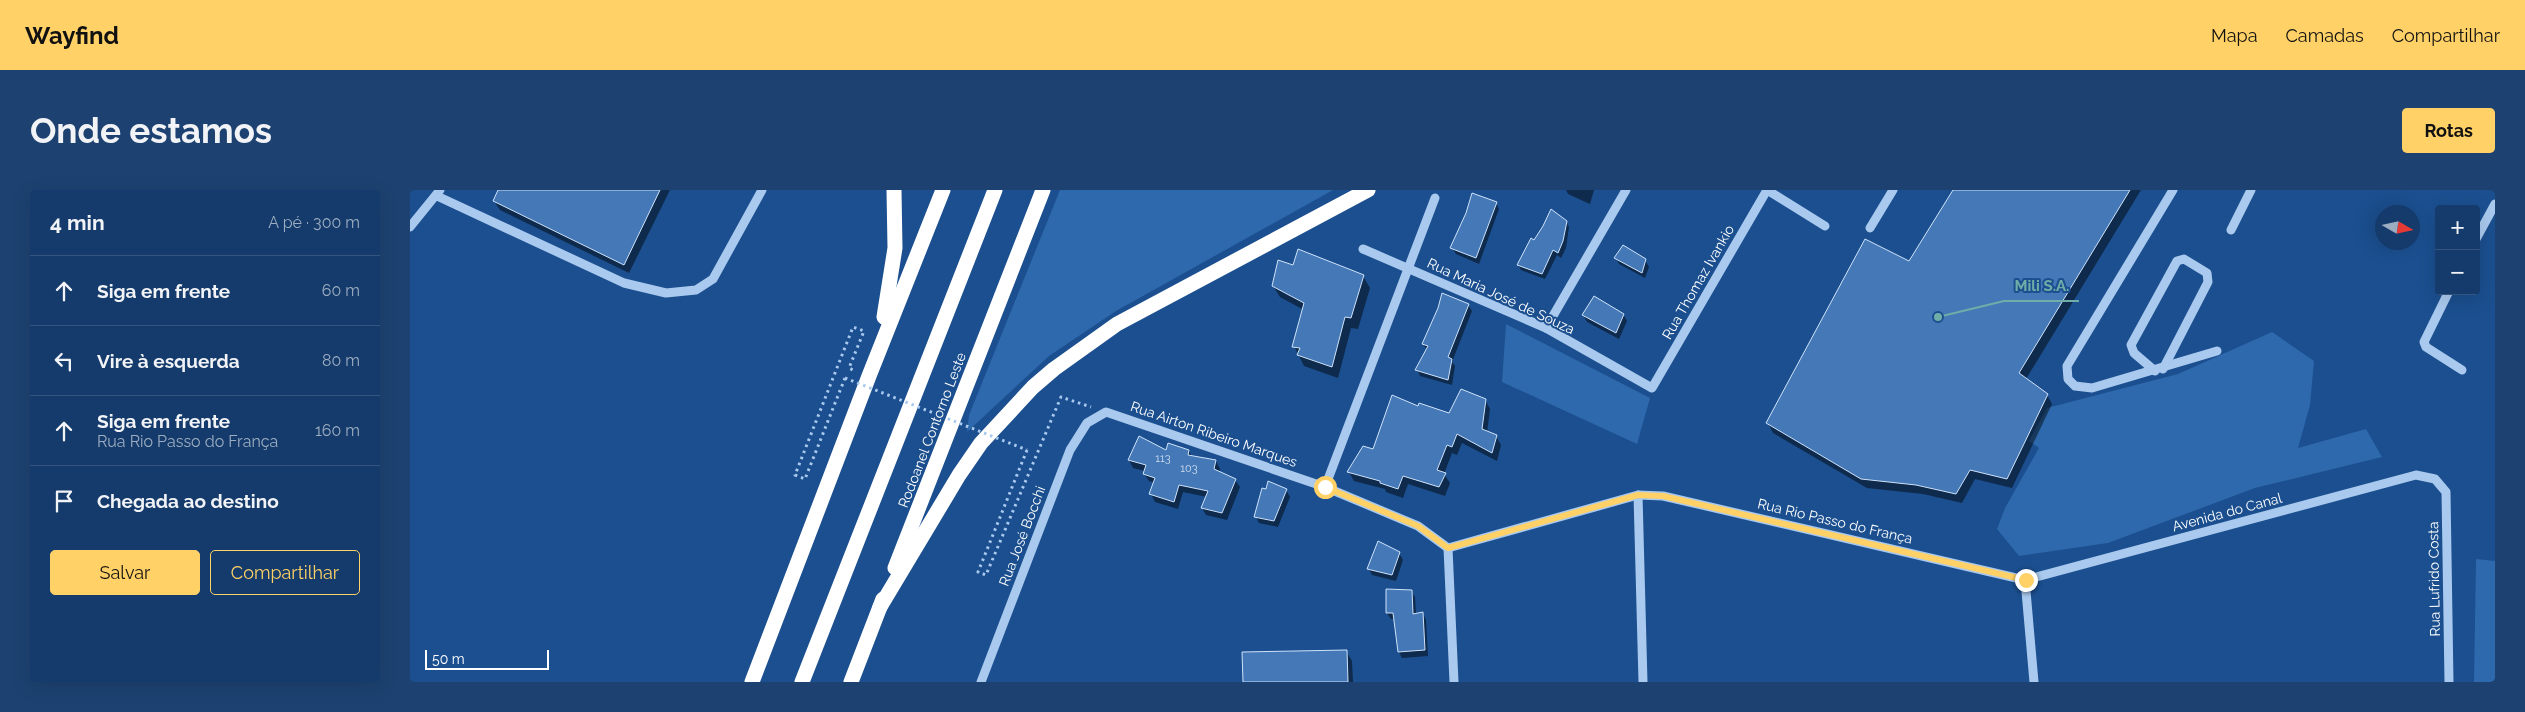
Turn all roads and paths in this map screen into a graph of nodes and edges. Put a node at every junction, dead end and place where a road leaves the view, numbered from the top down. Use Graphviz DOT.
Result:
graph roads {
  1 [pos="762,190"];
  2 [pos="894,190"];
  3 [pos="944,190"];
  4 [pos="995,190"];
  5 [pos="1043,190"];
  6 [pos="1368,190"];
  7 [pos="1626,190"];
  8 [pos="1767,190"];
  9 [pos="1892,190"];
  10 [pos="2173,190"];
  11 [pos="2252,190"];
  12 [pos="438,193"];
  13 [pos="1434,198"];
  14 [pos="2495,204"];
  15 [pos="1825,226"];
  16 [pos="410,228"];
  17 [pos="1870,228"];
  18 [pos="2231,230"];
  19 [pos="2480,232"];
  20 [pos="1362,248"];
  21 [pos="1409,269"];
  22 [pos="2447,295"];
  23 [pos="1546,328"];
  24 [pos="2217,351"];
  25 [pos="2159,370"];
  26 [pos="2462,370"];
  27 [pos="869,376"];
  28 [pos="1652,388"];
  29 [pos="1106,412"];
  30 [pos="2435,479"];
  31 [pos="1325,487"];
  32 [pos="1638,495"];
  33 [pos="1448,548"];
  34 [pos="2026,580"];
  35 [pos="880,607"];
  36 [pos="752,682"];
  37 [pos="802,682"];
  38 [pos="851,682"];
  39 [pos="981,682"];
  40 [pos="1454,682"];
  41 [pos="1643,682"];
  42 [pos="2034,682"];
  43 [pos="2449,682"];
  1 -- 12 [label="street"];
  2 -- 27 [label="highway"];
  3 -- 27 [label="highway"];
  4 -- 37 [label="highway, Rodoanel Contorno Leste"];
  5 -- 35 [label="highway, Rodoanel Contorno Leste"];
  6 -- 35 [label="highway"];
  7 -- 23 [label="street"];
  8 -- 15 [label="street"];
  8 -- 28 [label="street, Rua Thomaz Ivankio"];
  9 -- 17 [label="street"];
  10 -- 25 [label="street"];
  11 -- 18 [label="street"];
  12 -- 16 [label="street"];
  13 -- 21 [label="street"];
  14 -- 19 [label="street"];
  20 -- 21 [label="street, Rua Maria José de Souza"];
  21 -- 23 [label="street, Rua Maria José de Souza"];
  21 -- 31 [label="street"];
  22 -- 26 [label="street"];
  23 -- 28 [label="street, Rua Maria José de Souza"];
  24 -- 25 [label="street"];
  25 -- 25 [label="street"];
  27 -- 29 [label="path, bridge"];
  27 -- 36 [label="highway"];
  29 -- 31 [label="street, Rua Airton Ribeiro Marques"];
  29 -- 39 [label="street, Rua José Bocchi"];
  30 -- 34 [label="street, Avenida do Canal"];
  30 -- 43 [label="street, Rua Lufrido Costa"];
  31 -- 33 [label="street, Rua Airton Ribeiro Marques"];
  32 -- 33 [label="street, Rua Rio Passo do França"];
  32 -- 34 [label="street, Rua Rio Passo do França"];
  32 -- 41 [label="street"];
  33 -- 40 [label="street"];
  34 -- 42 [label="street"];
  35 -- 38 [label="highway, Rodoanel Contorno Leste"];
}
